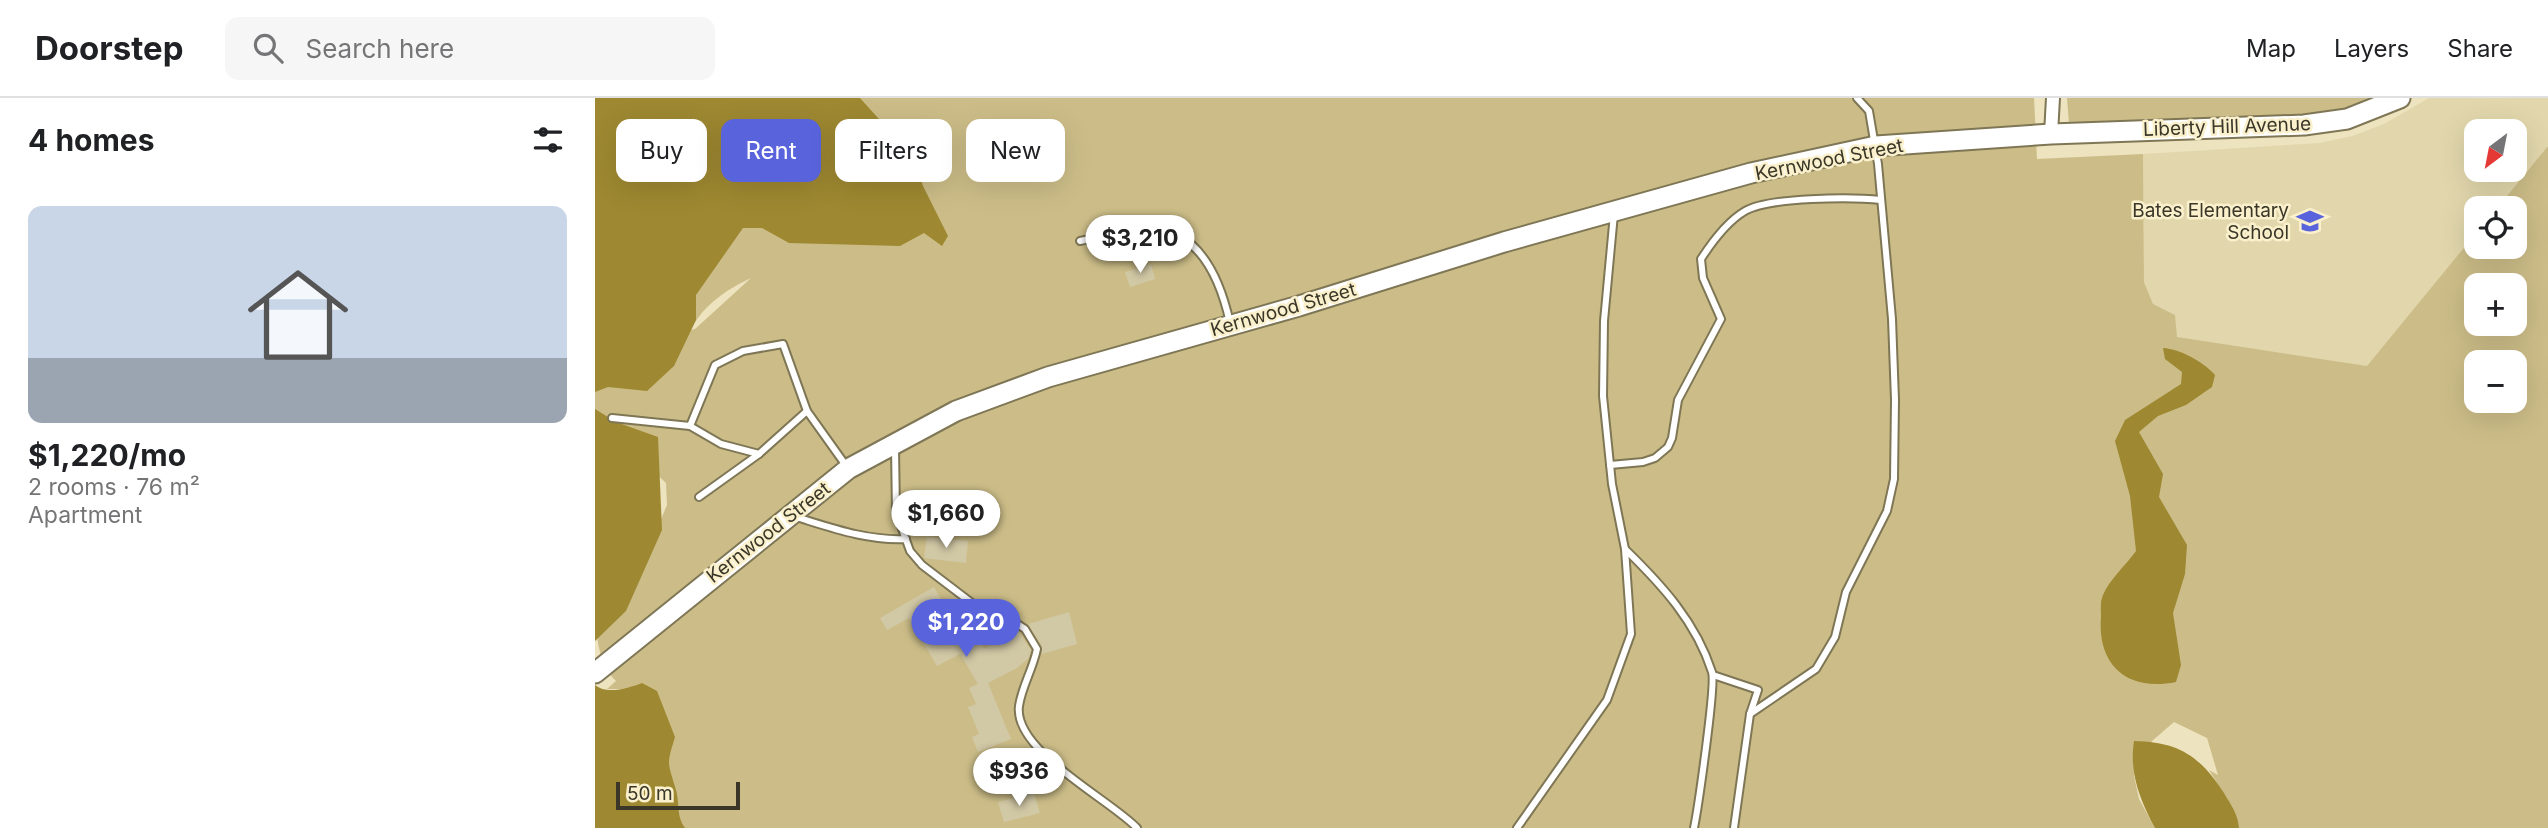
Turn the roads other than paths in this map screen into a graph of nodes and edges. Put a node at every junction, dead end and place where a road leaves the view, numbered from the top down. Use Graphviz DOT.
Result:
graph roads {
  1 [pos="1857,98"];
  2 [pos="2053,98"];
  3 [pos="2400,98"];
  4 [pos="2051,134"];
  5 [pos="1876,146"];
  6 [pos="1881,200"];
  7 [pos="1614,211"];
  8 [pos="1080,241"];
  9 [pos="1230,325"];
  10 [pos="807,411"];
  11 [pos="612,418"];
  12 [pos="690,426"];
  13 [pos="895,443"];
  14 [pos="759,454"];
  15 [pos="1610,465"];
  16 [pos="848,469"];
  17 [pos="699,497"];
  18 [pos="788,514"];
  19 [pos="906,539"];
  20 [pos="1625,549"];
  21 [pos="596,673"];
  22 [pos="1713,675"];
  23 [pos="1750,714"];
  24 [pos="1137,828"];
  25 [pos="1517,828"];
  26 [pos="1694,828"];
  27 [pos="1734,828"];
  1 -- 5 [label="lane"];
  2 -- 4 [label="street"];
  3 -- 4 [label="main road, Liberty Hill Avenue"];
  4 -- 5 [label="main road, Kernwood Street"];
  5 -- 6 [label="lane"];
  5 -- 7 [label="main road, Kernwood Street"];
  6 -- 15 [label="lane"];
  6 -- 23 [label="lane"];
  7 -- 9 [label="main road, Kernwood Street"];
  7 -- 15 [label="lane"];
  8 -- 9 [label="lane"];
  9 -- 13 [label="main road, Kernwood Street"];
  10 -- 12 [label="lane"];
  10 -- 14 [label="lane"];
  10 -- 16 [label="lane"];
  11 -- 12 [label="lane"];
  12 -- 14 [label="lane"];
  13 -- 16 [label="main road, Kernwood Street"];
  13 -- 19 [label="lane"];
  14 -- 17 [label="lane"];
  15 -- 20 [label="lane"];
  16 -- 18 [label="main road, Kernwood Street"];
  18 -- 19 [label="lane"];
  18 -- 21 [label="main road, Kernwood Street"];
  19 -- 24 [label="lane"];
  20 -- 22 [label="lane"];
  20 -- 25 [label="lane"];
  22 -- 23 [label="lane"];
  22 -- 26 [label="lane"];
  23 -- 27 [label="lane"];
}
